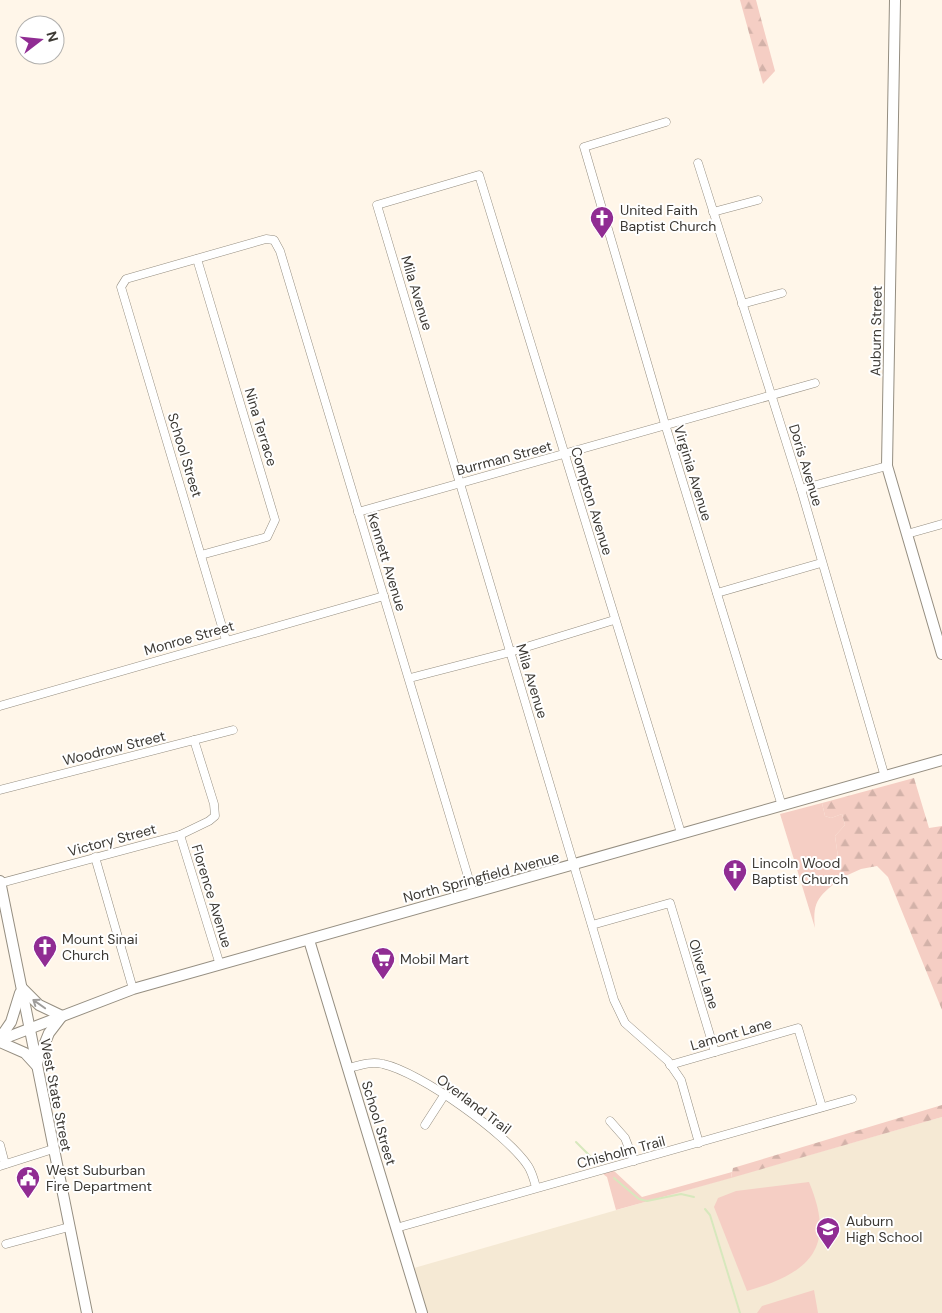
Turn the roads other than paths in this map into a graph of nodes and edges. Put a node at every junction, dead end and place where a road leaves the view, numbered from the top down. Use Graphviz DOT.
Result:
graph roads {
  1 [pos="895,0"];
  2 [pos="666,122"];
  3 [pos="698,162"];
  4 [pos="479,175"];
  5 [pos="758,200"];
  6 [pos="713,212"];
  7 [pos="197,258"];
  8 [pos="782,293"];
  9 [pos="742,304"];
  10 [pos="815,383"];
  11 [pos="771,396"];
  12 [pos="664,424"];
  13 [pos="565,455"];
  14 [pos="887,466"];
  15 [pos="461,482"];
  16 [pos="801,489"];
  17 [pos="358,512"];
  18 [pos="942,524"];
  19 [pos="907,534"];
  20 [pos="201,555"];
  21 [pos="821,563"];
  22 [pos="717,593"];
  23 [pos="384,596"];
  24 [pos="614,620"];
  25 [pos="226,640"];
  26 [pos="510,652"];
  27 [pos="942,654"];
  28 [pos="410,678"];
  29 [pos="0,706"];
  30 [pos="233,730"];
  31 [pos="194,740"];
  32 [pos="942,760"];
  33 [pos="884,777"];
  34 [pos="0,790"];
  35 [pos="782,806"];
  36 [pos="180,834"];
  37 [pos="681,834"];
  38 [pos="95,857"];
  39 [pos="575,865"];
  40 [pos="0,882"];
  41 [pos="473,893"];
  42 [pos="592,925"];
  43 [pos="309,940"];
  44 [pos="220,965"];
  45 [pos="21,987"];
  46 [pos="133,989"];
  47 [pos="62,1016"];
  48 [pos="29,1029"];
  49 [pos="0,1040"];
  50 [pos="715,1052"];
  51 [pos="670,1064"];
  52 [pos="36,1065"];
  53 [pos="349,1068"];
  54 [pos="444,1094"];
  55 [pos="852,1099"];
  56 [pos="822,1107"];
  57 [pos="610,1121"];
  58 [pos="425,1125"];
  59 [pos="699,1143"];
  60 [pos="0,1146"];
  61 [pos="53,1149"];
  62 [pos="634,1161"];
  63 [pos="3,1165"];
  64 [pos="536,1187"];
  65 [pos="69,1227"];
  66 [pos="396,1228"];
  67 [pos="6,1244"];
  68 [pos="87,1313"];
  69 [pos="422,1313"];
  1 -- 14 [label="main road, Auburn Street"];
  2 -- 12 [label="street, Virginia Avenue"];
  3 -- 6 [label="street, Doris Avenue"];
  4 -- 13 [label="street, Compton Avenue"];
  4 -- 15 [label="street, Mila Avenue"];
  5 -- 6 [label="street"];
  6 -- 9 [label="street, Doris Avenue"];
  7 -- 17 [label="street, Kennett Avenue"];
  7 -- 20 [label="street, Nina Terrace"];
  7 -- 20 [label="street, School Street"];
  8 -- 9 [label="street"];
  9 -- 11 [label="street, Doris Avenue"];
  10 -- 11 [label="street, Burrman Street"];
  11 -- 12 [label="street, Burrman Street"];
  11 -- 16 [label="street, Doris Avenue"];
  12 -- 13 [label="street, Burrman Street"];
  12 -- 22 [label="street, Virginia Avenue"];
  13 -- 15 [label="street, Burrman Street"];
  13 -- 24 [label="street, Compton Avenue"];
  14 -- 16 [label="street"];
  14 -- 19 [label="main road, Auburn Street"];
  15 -- 17 [label="street, Burrman Street"];
  15 -- 26 [label="street, Mila Avenue"];
  16 -- 21 [label="street, Doris Avenue"];
  17 -- 23 [label="street, Kennett Avenue"];
  18 -- 19 [label="street"];
  19 -- 27 [label="main road, Auburn Street"];
  20 -- 25 [label="street, School Street"];
  21 -- 22 [label="street"];
  21 -- 33 [label="street, Doris Avenue"];
  22 -- 35 [label="street, Virginia Avenue"];
  23 -- 25 [label="street, Monroe Street"];
  23 -- 28 [label="street, Kennett Avenue"];
  24 -- 26 [label="street"];
  24 -- 37 [label="street, Compton Avenue"];
  25 -- 29 [label="street, Monroe Street"];
  26 -- 28 [label="street"];
  26 -- 39 [label="street, Mila Avenue"];
  28 -- 41 [label="street, Kennett Avenue"];
  30 -- 31 [label="street, Woodrow Street"];
  31 -- 34 [label="street, Woodrow Street"];
  31 -- 36 [label="street, Victory Street"];
  32 -- 33 [label="main road, North Springfield Avenue"];
  33 -- 35 [label="main road, North Springfield Avenue"];
  35 -- 37 [label="main road, North Springfield Avenue"];
  36 -- 38 [label="street, Victory Street"];
  36 -- 44 [label="street, Florence Avenue"];
  37 -- 39 [label="main road, North Springfield Avenue"];
  38 -- 40 [label="street, Victory Street"];
  38 -- 46 [label="street"];
  39 -- 41 [label="main road, North Springfield Avenue"];
  39 -- 42 [label="street, Mila Avenue"];
  40 -- 45 [label="main road, West State Street"];
  41 -- 43 [label="main road, North Springfield Avenue"];
  42 -- 50 [label="street, Oliver Lane"];
  42 -- 51 [label="street, Mila Avenue"];
  43 -- 44 [label="main road, North Springfield Avenue"];
  43 -- 53 [label="main road, School Street"];
  44 -- 46 [label="main road, North Springfield Avenue"];
  47 -- 45 [label="main road, one-way"];
  45 -- 48 [label="main road, West State Street"];
  45 -- 49 [label="main road"];
  46 -- 47 [label="main road, North Springfield Avenue"];
  47 -- 48 [label="main road, North Springfield Avenue"];
  47 -- 52 [label="main road"];
  48 -- 49 [label="main road, North Springfield Avenue"];
  48 -- 52 [label="main road, West State Street"];
  49 -- 52 [label="main road"];
  50 -- 51 [label="street, Lamont Lane"];
  50 -- 56 [label="street, Lamont Lane"];
  51 -- 59 [label="street, Mila Avenue"];
  52 -- 61 [label="main road, West State Street"];
  53 -- 54 [label="street, Overland Trail"];
  53 -- 66 [label="main road, School Street"];
  54 -- 58 [label="street"];
  54 -- 64 [label="street, Overland Trail"];
  55 -- 56 [label="street, Chisholm Trail"];
  56 -- 59 [label="street, Chisholm Trail"];
  57 -- 62 [label="street"];
  59 -- 62 [label="street, Chisholm Trail"];
  60 -- 63 [label="street"];
  61 -- 63 [label="street"];
  61 -- 65 [label="main road, West State Street"];
  62 -- 64 [label="street, Chisholm Trail"];
  64 -- 66 [label="street, Chisholm Trail"];
  65 -- 67 [label="street"];
  65 -- 68 [label="main road, West State Street"];
  66 -- 69 [label="main road, School Street"];
}
